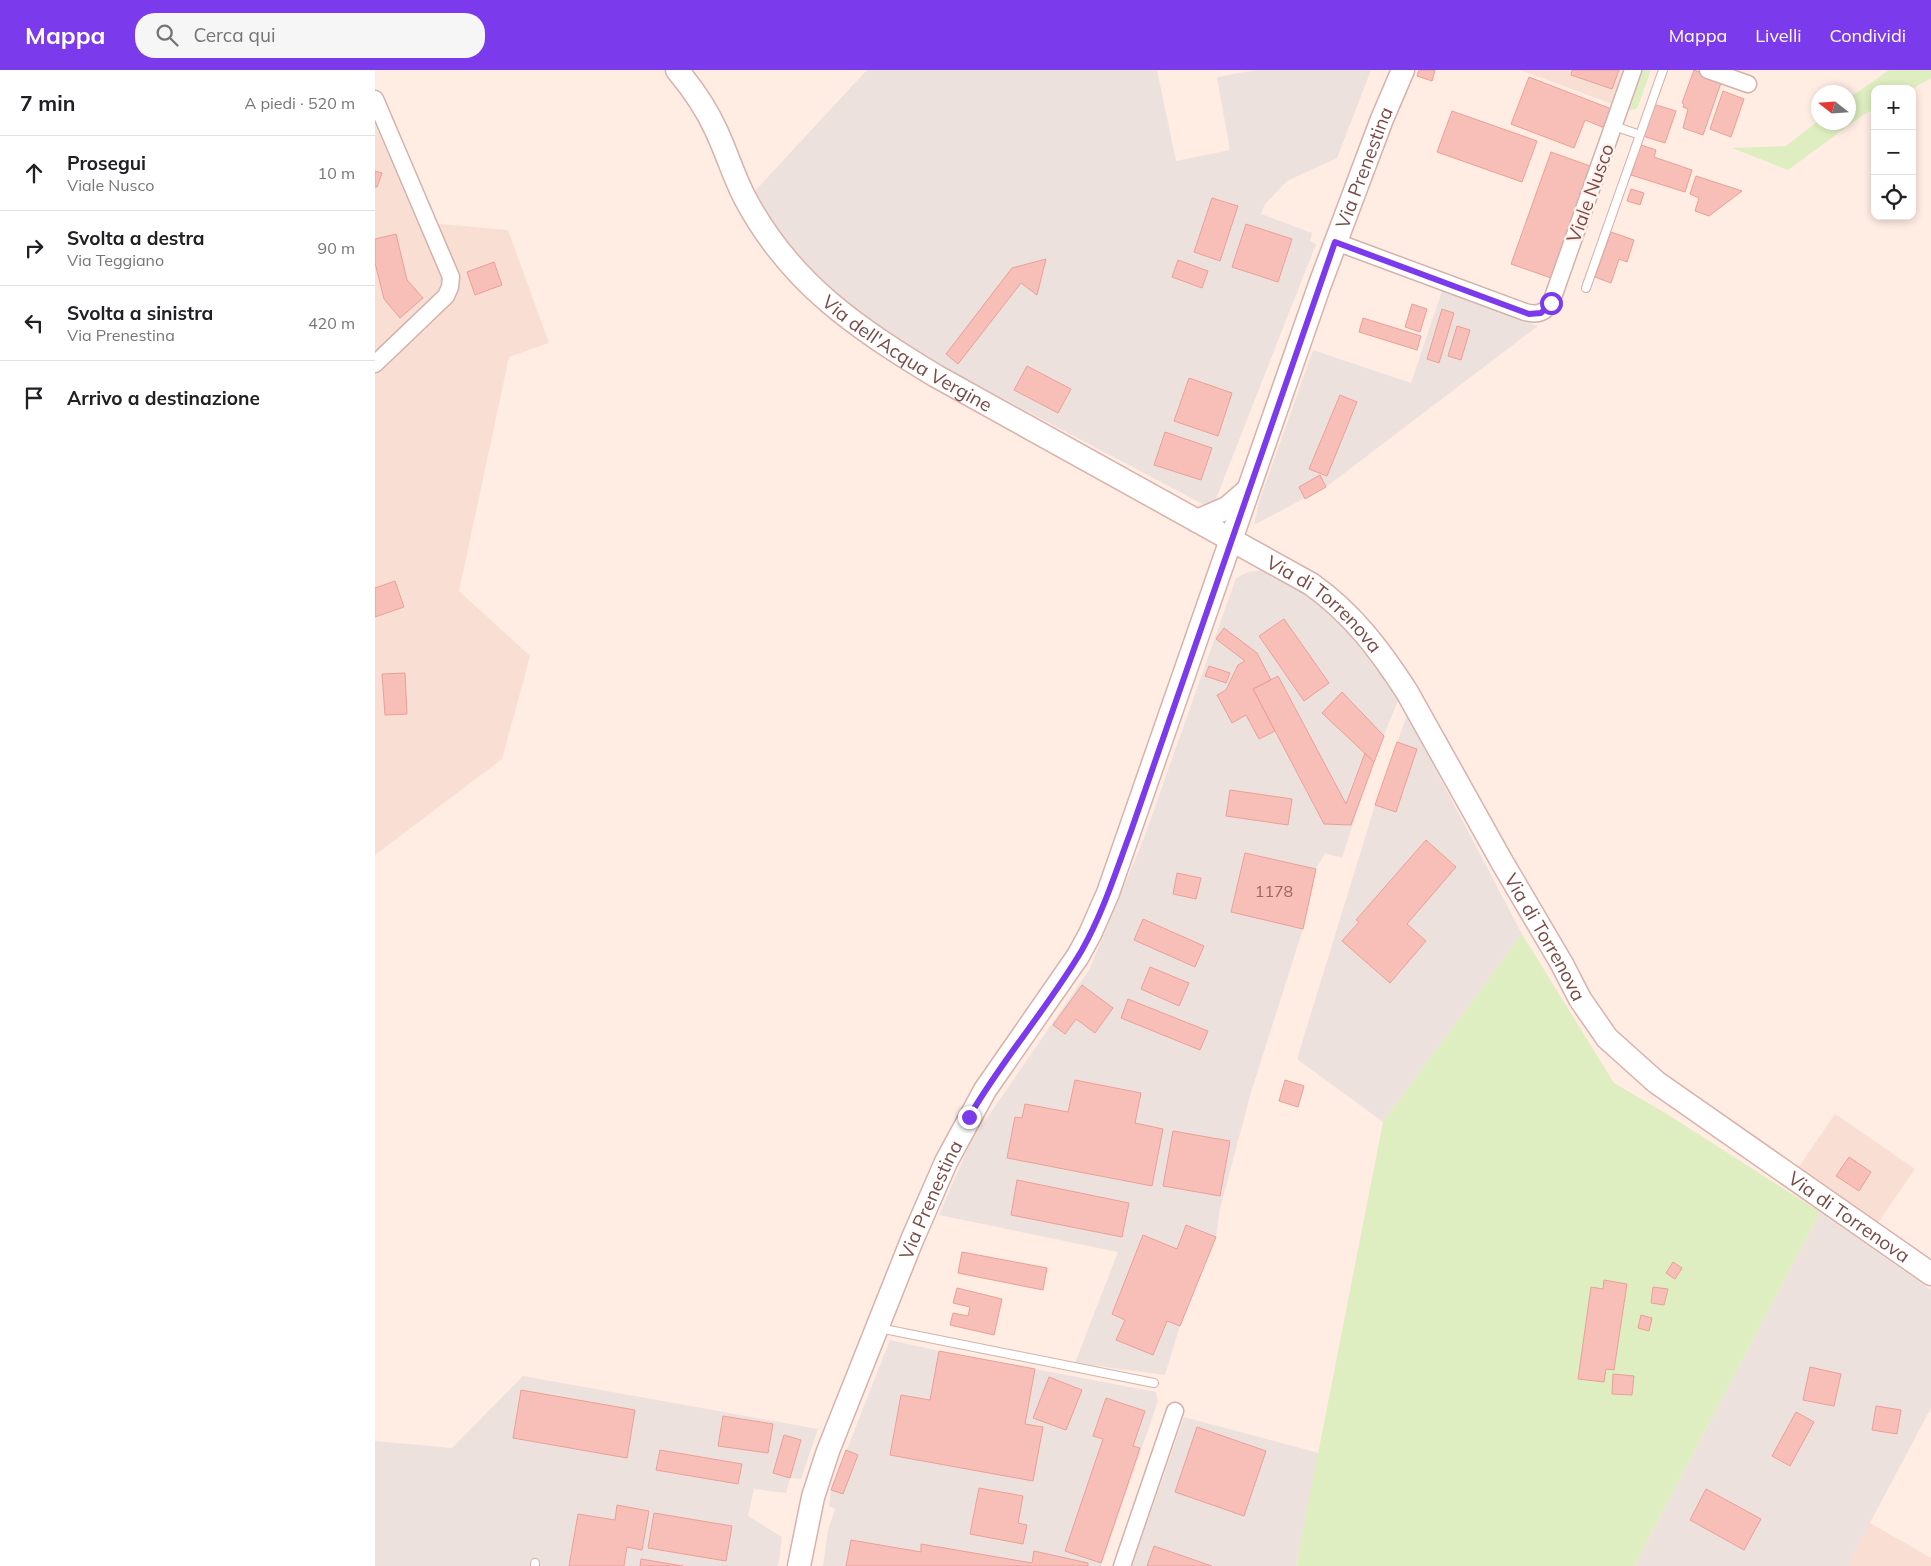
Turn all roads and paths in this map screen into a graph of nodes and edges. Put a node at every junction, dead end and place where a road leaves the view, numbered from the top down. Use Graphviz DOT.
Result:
graph roads {
  1 [pos="677,70"];
  2 [pos="1403,70"];
  3 [pos="1633,70"];
  4 [pos="1663,70"];
  5 [pos="1708,70"];
  6 [pos="1748,84"];
  7 [pos="375,99"];
  8 [pos="1614,126"];
  9 [pos="1640,134"];
  10 [pos="1335,242"];
  11 [pos="1586,288"];
  12 [pos="375,364"];
  13 [pos="1249,489"];
  14 [pos="1197,521"];
  15 [pos="1231,540"];
  16 [pos="1931,1274"];
  17 [pos="877,1328"];
  18 [pos="1154,1382"];
  19 [pos="1175,1411"];
  20 [pos="799,1566"];
  21 [pos="1122,1566"];
  1 -- 14 [label="street, Via dell'Acqua Vergine"];
  2 -- 10 [label="street, Via Prenestina"];
  3 -- 8 [label="street, Viale Nusco"];
  4 -- 9 [label="lane, Viale Nusco"];
  5 -- 6 [label="street"];
  7 -- 12 [label="street"];
  8 -- 9 [label="lane"];
  8 -- 10 [label="street, Viale Nusco"];
  9 -- 11 [label="lane, Viale Nusco"];
  10 -- 13 [label="street, Via Prenestina"];
  13 -- 14 [label="street"];
  13 -- 15 [label="street, Via Prenestina"];
  14 -- 15 [label="street, Via dell'Acqua Vergine"];
  15 -- 16 [label="street, Via di Torrenova"];
  15 -- 17 [label="street, Via Prenestina"];
  17 -- 18 [label="lane"];
  17 -- 20 [label="street, Via Prenestina"];
  19 -- 21 [label="street"];
}
